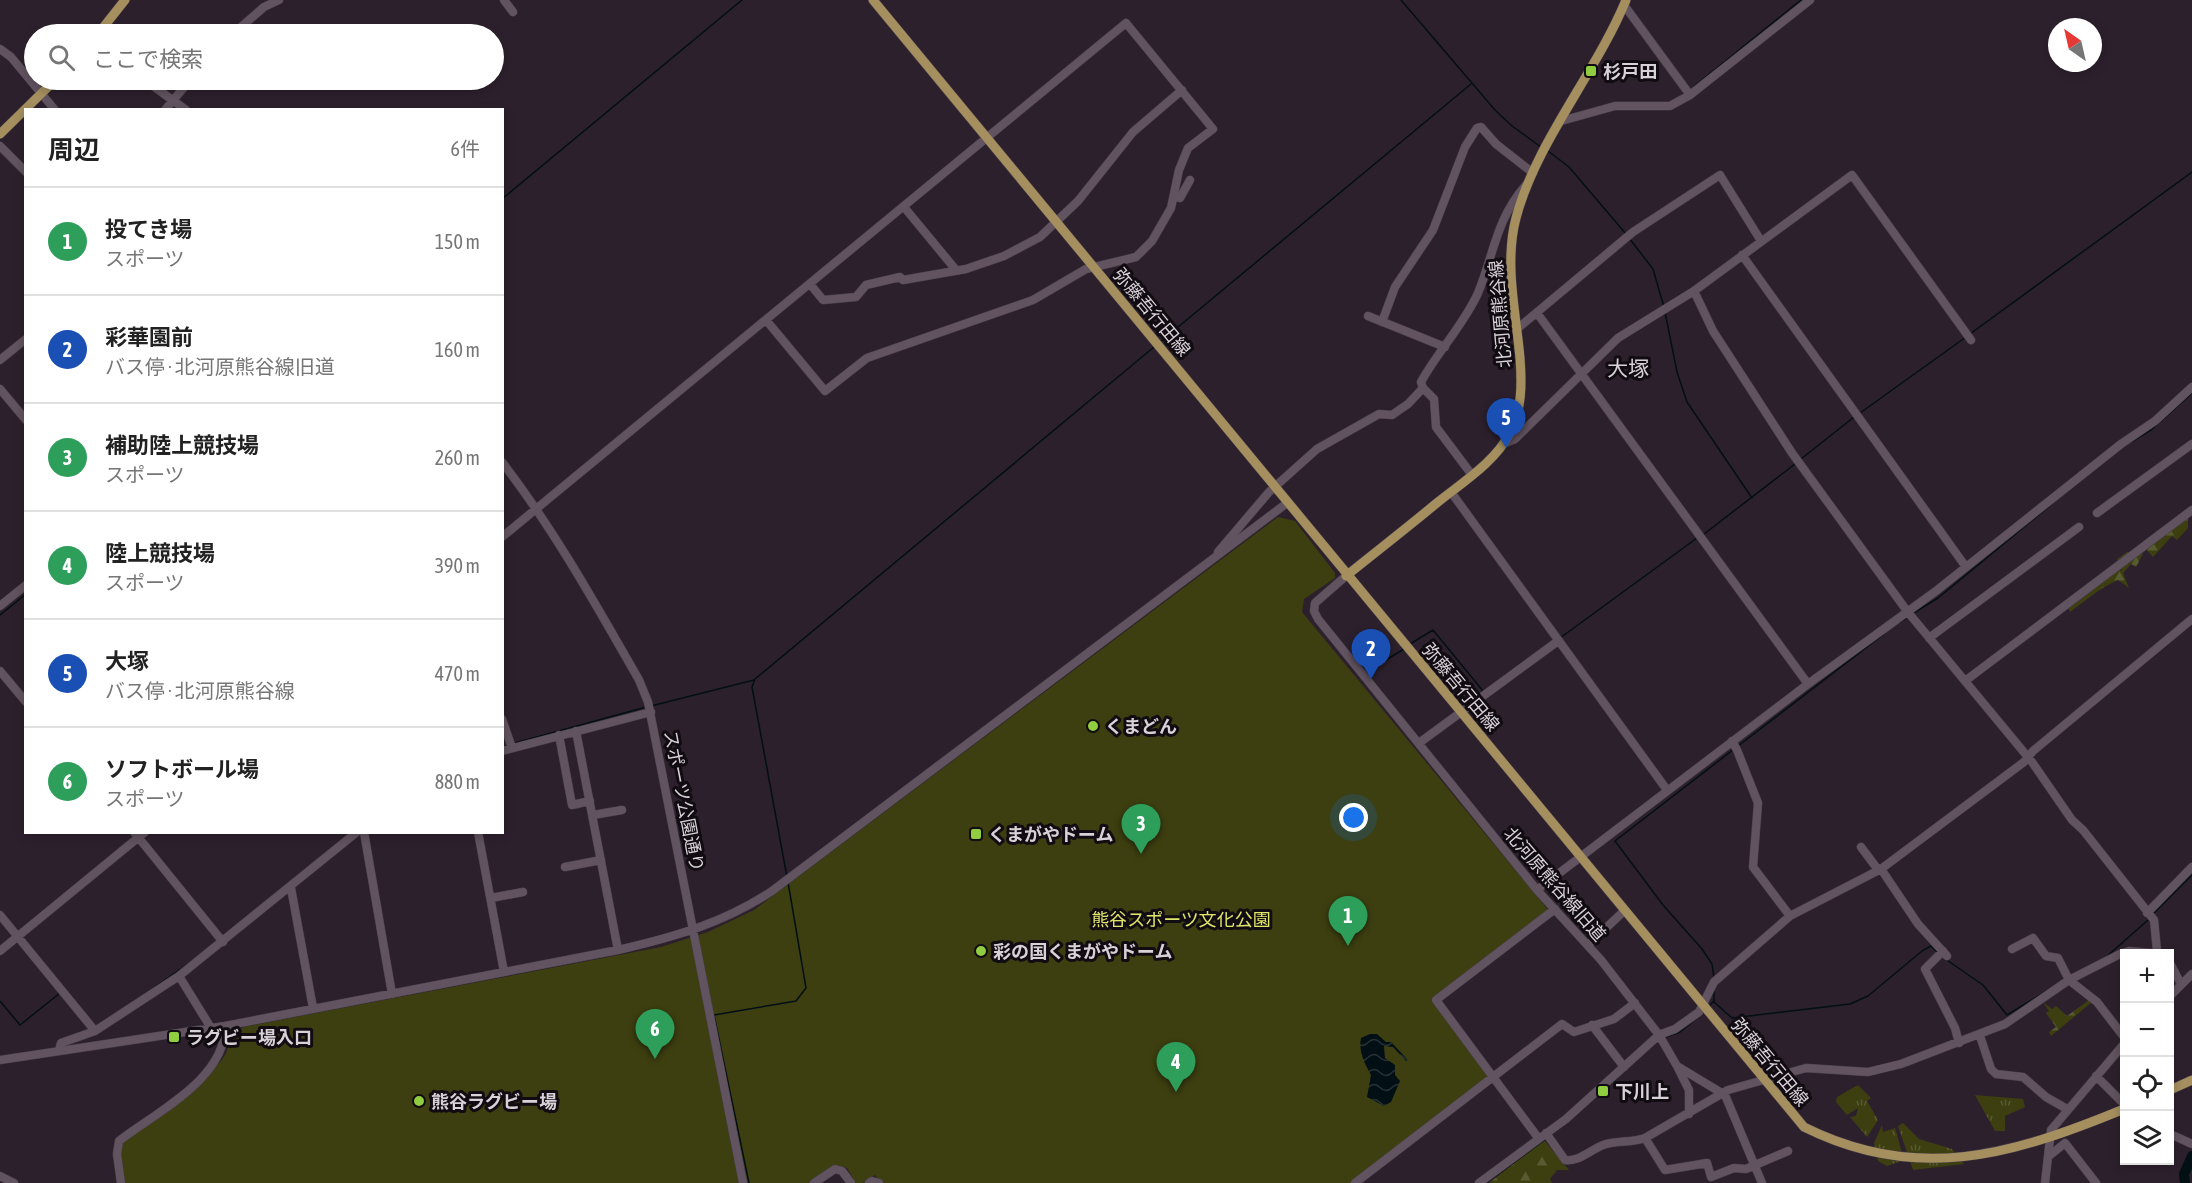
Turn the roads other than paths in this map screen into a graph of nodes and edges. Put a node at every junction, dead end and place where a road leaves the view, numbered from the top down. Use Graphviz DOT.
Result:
graph roads {
  1 [pos="125,0"];
  2 [pos="279,0"];
  3 [pos="504,0"];
  4 [pos="513,0"];
  5 [pos="873,0"];
  6 [pos="1810,0"];
  7 [pos="1625,2"];
  8 [pos="106,24"];
  9 [pos="244,24"];
  10 [pos="0,49"];
  11 [pos="24,73"];
  12 [pos="38,90"];
  13 [pos="44,90"];
  14 [pos="160,90"];
  15 [pos="181,90"];
  16 [pos="1182,90"];
  17 [pos="41,93"];
  18 [pos="1690,95"];
  19 [pos="173,99"];
  20 [pos="26,108"];
  21 [pos="53,108"];
  22 [pos="166,108"];
  23 [pos="184,108"];
  24 [pos="24,110"];
  25 [pos="1561,121"];
  26 [pos="0,134"];
  27 [pos="987,138"];
  28 [pos="0,146"];
  29 [pos="24,170"];
  30 [pos="1531,177"];
  31 [pos="1190,180"];
  32 [pos="1174,196"];
  33 [pos="904,207"];
  34 [pos="1057,223"];
  35 [pos="1761,241"];
  36 [pos="1742,255"];
  37 [pos="1093,267"];
  38 [pos="956,270"];
  39 [pos="810,284"];
  40 [pos="1694,291"];
  41 [pos="1537,313"];
  42 [pos="1368,316"];
  43 [pos="766,320"];
  44 [pos="1382,322"];
  45 [pos="1517,329"];
  46 [pos="1971,340"];
  47 [pos="24,341"];
  48 [pos="1445,347"];
  49 [pos="0,360"];
  50 [pos="1581,374"];
  51 [pos="2192,387"];
  52 [pos="1423,388"];
  53 [pos="0,389"];
  54 [pos="24,418"];
  55 [pos="1503,444"];
  56 [pos="2192,444"];
  57 [pos="504,465"];
  58 [pos="1472,475"];
  59 [pos="1275,487"];
  60 [pos="1451,492"];
  61 [pos="1287,503"];
  62 [pos="537,508"];
  63 [pos="2192,510"];
  64 [pos="2097,513"];
  65 [pos="2079,527"];
  66 [pos="504,535"];
  67 [pos="1212,559"];
  68 [pos="1966,567"];
  69 [pos="1346,576"];
  70 [pos="24,587"];
  71 [pos="0,606"];
  72 [pos="1907,611"];
  73 [pos="2192,620"];
  74 [pos="1556,638"];
  75 [pos="1929,638"];
  76 [pos="0,671"];
  77 [pos="1965,681"];
  78 [pos="1808,684"];
  79 [pos="24,700"];
  80 [pos="651,712"];
  81 [pos="1461,712"];
  82 [pos="504,725"];
  83 [pos="576,731"];
  84 [pos="560,735"];
  85 [pos="1732,741"];
  86 [pos="1419,743"];
  87 [pos="512,748"];
  88 [pos="504,750"];
  89 [pos="2027,757"];
  90 [pos="1667,790"];
  91 [pos="590,801"];
  92 [pos="622,810"];
  93 [pos="593,815"];
  94 [pos="355,834"];
  95 [pos="364,834"];
  96 [pos="478,834"];
  97 [pos="136,835"];
  98 [pos="1861,847"];
  99 [pos="1582,859"];
  100 [pos="601,860"];
  101 [pos="565,867"];
  102 [pos="2192,867"];
  103 [pos="1881,869"];
  104 [pos="291,888"];
  105 [pos="1537,890"];
  106 [pos="523,892"];
  107 [pos="491,898"];
  108 [pos="1555,909"];
  109 [pos="1624,911"];
  110 [pos="2147,912"];
  111 [pos="0,915"];
  112 [pos="1790,916"];
  113 [pos="694,931"];
  114 [pos="19,937"];
  115 [pos="223,942"];
  116 [pos="1588,945"];
  117 [pos="2012,949"];
  118 [pos="2159,949"];
  119 [pos="618,950"];
  120 [pos="0,951"];
  121 [pos="2120,954"];
  122 [pos="504,972"];
  123 [pos="2174,972"];
  124 [pos="2192,975"];
  125 [pos="179,976"];
  126 [pos="2069,980"];
  127 [pos="2181,984"];
  128 [pos="2174,991"];
  129 [pos="392,994"];
  130 [pos="1635,1002"];
  131 [pos="1704,1007"];
  132 [pos="313,1008"];
  133 [pos="1592,1025"];
  134 [pos="225,1026"];
  135 [pos="211,1028"];
  136 [pos="95,1031"];
  137 [pos="2120,1032"];
  138 [pos="1659,1035"];
  139 [pos="1980,1036"];
  140 [pos="1959,1043"];
  141 [pos="2120,1049"];
  142 [pos="59,1050"];
  143 [pos="0,1060"];
  144 [pos="1677,1066"];
  145 [pos="1624,1067"];
  146 [pos="2096,1077"];
  147 [pos="1493,1078"];
  148 [pos="1764,1080"];
  149 [pos="2192,1080"];
  150 [pos="2174,1088"];
  151 [pos="1725,1095"];
  152 [pos="2120,1100"];
  153 [pos="2067,1109"];
  154 [pos="2120,1111"];
  155 [pos="1689,1114"];
  156 [pos="1546,1133"];
  157 [pos="2174,1136"];
  158 [pos="1645,1138"];
  159 [pos="1539,1139"];
  160 [pos="2050,1140"];
  161 [pos="2191,1143"];
  162 [pos="1788,1151"];
  163 [pos="1835,1151"];
  164 [pos="2049,1156"];
  165 [pos="2000,1161"];
  166 [pos="1756,1165"];
  167 [pos="0,1176"];
  168 [pos="1712,1180"];
  169 [pos="14,1183"];
  170 [pos="122,1183"];
  171 [pos="743,1183"];
  172 [pos="814,1183"];
  173 [pos="851,1183"];
  174 [pos="868,1183"];
  175 [pos="879,1183"];
  176 [pos="1355,1183"];
  177 [pos="1479,1183"];
  178 [pos="1762,1183"];
  179 [pos="2045,1183"];
  180 [pos="2097,1183"];
  1 -- 8 [label="main road"];
  2 -- 9 [label="street"];
  3 -- 4 [label="street"];
  5 -- 27 [label="main road, 弥藤吾行田線"];
  6 -- 18 [label="street"];
  7 -- 18 [label="street"];
  7 -- 25 [label="main road, 北河原熊谷線"];
  10 -- 11 [label="street"];
  12 -- 17 [label="street"];
  13 -- 17 [label="main road"];
  14 -- 19 [label="street"];
  15 -- 19 [label="street"];
  16 -- 27 [label="street"];
  16 -- 32 [label="street"];
  16 -- 34 [label="street"];
  17 -- 20 [label="main road"];
  17 -- 21 [label="street"];
  18 -- 25 [label="street"];
  19 -- 22 [label="street"];
  19 -- 23 [label="street"];
  24 -- 26 [label="main road"];
  25 -- 30 [label="main road, 北河原熊谷線"];
  27 -- 33 [label="street"];
  27 -- 34 [label="main road, 弥藤吾行田線"];
  28 -- 29 [label="street"];
  30 -- 44 [label="street"];
  30 -- 45 [label="main road, 北河原熊谷線"];
  30 -- 48 [label="street"];
  31 -- 32 [label="street"];
  32 -- 37 [label="street"];
  33 -- 38 [label="street"];
  33 -- 39 [label="street"];
  34 -- 37 [label="main road, 弥藤吾行田線"];
  34 -- 38 [label="street"];
  35 -- 36 [label="street"];
  35 -- 41 [label="street"];
  35 -- 46 [label="street"];
  36 -- 40 [label="street"];
  36 -- 68 [label="street"];
  37 -- 43 [label="street"];
  37 -- 59 [label="main road, 弥藤吾行田線"];
  38 -- 39 [label="street"];
  39 -- 43 [label="street"];
  40 -- 50 [label="street"];
  40 -- 72 [label="street"];
  41 -- 45 [label="street"];
  41 -- 50 [label="street"];
  42 -- 44 [label="street"];
  43 -- 62 [label="street"];
  44 -- 48 [label="street"];
  45 -- 55 [label="main road, 北河原熊谷線"];
  47 -- 49 [label="street"];
  48 -- 52 [label="street"];
  50 -- 55 [label="street"];
  50 -- 78 [label="street"];
  51 -- 68 [label="street"];
  52 -- 58 [label="street"];
  52 -- 59 [label="street"];
  53 -- 54 [label="street"];
  55 -- 58 [label="main road, 北河原熊谷線"];
  56 -- 64 [label="street"];
  57 -- 62 [label="street, スポーツ公園通り"];
  58 -- 60 [label="main road, 北河原熊谷線"];
  59 -- 61 [label="main road, 弥藤吾行田線"];
  59 -- 67 [label="street"];
  60 -- 69 [label="main road, 北河原熊谷線"];
  60 -- 74 [label="street"];
  61 -- 67 [label="street"];
  61 -- 69 [label="main road, 弥藤吾行田線"];
  62 -- 66 [label="street"];
  62 -- 80 [label="street, スポーツ公園通り"];
  63 -- 77 [label="street"];
  65 -- 75 [label="street"];
  67 -- 113 [label="street"];
  68 -- 72 [label="street"];
  69 -- 81 [label="main road, 弥藤吾行田線"];
  69 -- 86 [label="street, 北河原熊谷線旧道"];
  70 -- 71 [label="street"];
  72 -- 75 [label="street"];
  72 -- 78 [label="street"];
  73 -- 89 [label="street"];
  74 -- 81 [label="street"];
  74 -- 90 [label="street"];
  75 -- 77 [label="street"];
  76 -- 79 [label="street"];
  77 -- 89 [label="street"];
  78 -- 85 [label="street"];
  80 -- 83 [label="street"];
  80 -- 113 [label="street, スポーツ公園通り"];
  81 -- 86 [label="street"];
  81 -- 99 [label="main road, 弥藤吾行田線"];
  82 -- 87 [label="street"];
  83 -- 84 [label="street"];
  83 -- 91 [label="street"];
  84 -- 87 [label="street"];
  84 -- 91 [label="street"];
  85 -- 90 [label="street"];
  85 -- 112 [label="street"];
  86 -- 105 [label="street, 北河原熊谷線旧道"];
  87 -- 88 [label="street"];
  89 -- 103 [label="street"];
  89 -- 110 [label="street"];
  90 -- 99 [label="street"];
  91 -- 93 [label="street"];
  92 -- 93 [label="street"];
  93 -- 100 [label="street"];
  94 -- 104 [label="street"];
  95 -- 129 [label="street"];
  96 -- 107 [label="street"];
  97 -- 114 [label="street"];
  97 -- 115 [label="street"];
  98 -- 103 [label="street"];
  99 -- 105 [label="street"];
  99 -- 109 [label="main road, 弥藤吾行田線"];
  100 -- 101 [label="street"];
  100 -- 119 [label="street"];
  102 -- 110 [label="street"];
  103 -- 112 [label="street"];
  103 -- 140 [label="street"];
  104 -- 115 [label="street"];
  104 -- 132 [label="street"];
  105 -- 108 [label="street, 北河原熊谷線旧道"];
  106 -- 107 [label="street"];
  107 -- 122 [label="street"];
  108 -- 116 [label="street, 北河原熊谷線旧道"];
  108 -- 147 [label="street"];
  109 -- 116 [label="street"];
  109 -- 131 [label="main road, 弥藤吾行田線"];
  110 -- 118 [label="street"];
  111 -- 114 [label="street"];
  112 -- 131 [label="street"];
  113 -- 119 [label="street"];
  113 -- 171 [label="street, スポーツ公園通り"];
  114 -- 120 [label="street"];
  114 -- 136 [label="street"];
  115 -- 125 [label="street"];
  116 -- 130 [label="street, 北河原熊谷線旧道"];
  117 -- 126 [label="street"];
  119 -- 122 [label="street"];
  121 -- 126 [label="street"];
  122 -- 129 [label="street"];
  123 -- 127 [label="street"];
  124 -- 127 [label="street"];
  125 -- 135 [label="street"];
  125 -- 136 [label="street"];
  126 -- 137 [label="street"];
  126 -- 139 [label="street"];
  127 -- 128 [label="street"];
  129 -- 132 [label="street"];
  130 -- 133 [label="street"];
  130 -- 138 [label="street, 北河原熊谷線旧道"];
  131 -- 138 [label="street"];
  131 -- 148 [label="main road, 弥藤吾行田線"];
  132 -- 134 [label="street"];
  133 -- 145 [label="street"];
  133 -- 147 [label="street"];
  134 -- 135 [label="street"];
  134 -- 170 [label="street"];
  135 -- 142 [label="street"];
  136 -- 142 [label="street"];
  138 -- 144 [label="street, 北河原熊谷線旧道"];
  138 -- 145 [label="street"];
  139 -- 140 [label="street"];
  139 -- 153 [label="street"];
  140 -- 148 [label="street"];
  141 -- 146 [label="street"];
  142 -- 143 [label="street"];
  144 -- 151 [label="street"];
  144 -- 155 [label="street, 北河原熊谷線旧道"];
  145 -- 156 [label="street"];
  146 -- 152 [label="street"];
  146 -- 153 [label="street"];
  147 -- 159 [label="street"];
  147 -- 176 [label="street"];
  148 -- 151 [label="street"];
  148 -- 163 [label="main road, 弥藤吾行田線"];
  149 -- 150 [label="main road"];
  151 -- 155 [label="street"];
  151 -- 166 [label="street"];
  153 -- 160 [label="street"];
  154 -- 160 [label="main road"];
  155 -- 158 [label="street"];
  156 -- 158 [label="street"];
  156 -- 159 [label="street"];
  157 -- 161 [label="street"];
  158 -- 168 [label="street"];
  159 -- 177 [label="street"];
  160 -- 164 [label="street"];
  160 -- 165 [label="main road"];
  162 -- 166 [label="street"];
  164 -- 179 [label="street"];
  164 -- 180 [label="street"];
  166 -- 168 [label="street"];
  166 -- 178 [label="street"];
  167 -- 169 [label="street"];
  172 -- 173 [label="street"];
  174 -- 175 [label="street"];
}
